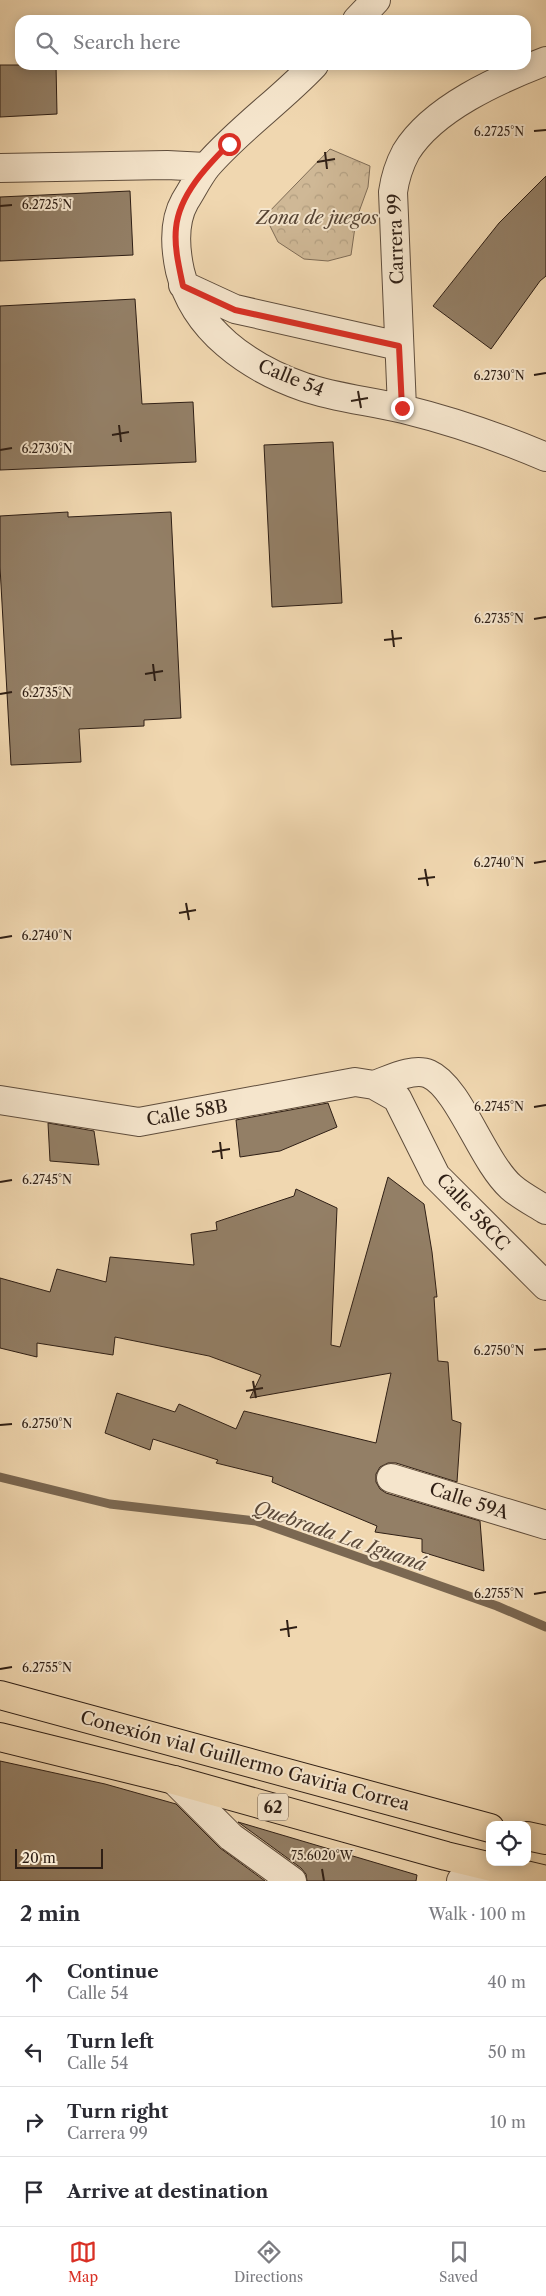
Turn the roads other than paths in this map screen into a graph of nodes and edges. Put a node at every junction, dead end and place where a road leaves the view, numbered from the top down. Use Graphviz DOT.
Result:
graph roads {
  1 [pos="376,0"];
  2 [pos="362,15"];
  3 [pos="546,61"];
  4 [pos="531,68"];
  5 [pos="309,70"];
  6 [pos="526,70"];
  7 [pos="206,167"];
  8 [pos="0,168"];
  9 [pos="183,286"];
  10 [pos="399,346"];
  11 [pos="402,408"];
  12 [pos="543,448"];
  13 [pos="374,1085"];
  14 [pos="0,1100"];
  15 [pos="546,1210"];
  16 [pos="546,1286"];
  17 [pos="392,1478"];
  18 [pos="546,1525"];
  19 [pos="0,1695"];
  20 [pos="0,1737"];
  21 [pos="174,1780"];
  22 [pos="486,1827"];
  23 [pos="531,1837"];
  24 [pos="546,1840"];
  25 [pos="495,1869"];
  26 [pos="546,1880"];
  27 [pos="292,1881"];
  28 [pos="461,1881"];
  1 -- 2 [label="street"];
  3 -- 4 [label="street, Carrera 99"];
  5 -- 7 [label="street, Calle 54"];
  6 -- 10 [label="street, Carrera 99"];
  7 -- 8 [label="street"];
  7 -- 9 [label="street, Calle 54"];
  9 -- 10 [label="street"];
  9 -- 11 [label="street, Calle 54"];
  10 -- 11 [label="street, Carrera 99"];
  11 -- 12 [label="street, Calle 54"];
  13 -- 14 [label="street, Calle 58B"];
  13 -- 15 [label="street"];
  13 -- 16 [label="street, Calle 58CC"];
  17 -- 18 [label="street, Calle 59A"];
  19 -- 22 [label="highway, Conexión vial Guillermo Gaviria Correa / 62"];
  20 -- 21 [label="highway, Conexión vial Guillermo Gaviria Correa / 62"];
  21 -- 25 [label="highway, Conexión vial Guillermo Gaviria Correa / 62"];
  21 -- 27 [label="street"];
  23 -- 24 [label="highway"];
  25 -- 26 [label="highway, Conexión vial Guillermo Gaviria Correa / 62"];
  25 -- 28 [label="street"];
}
